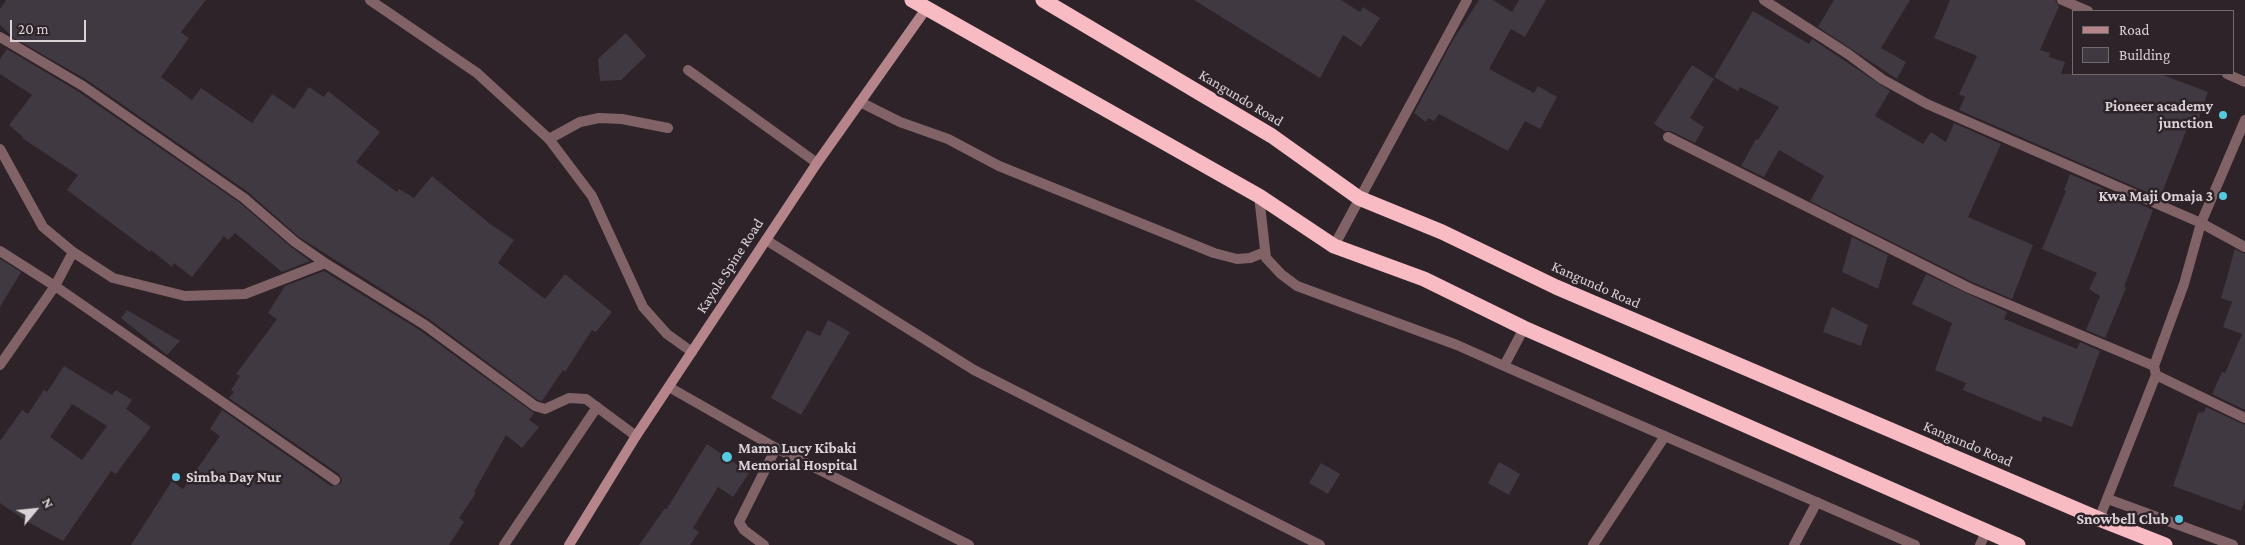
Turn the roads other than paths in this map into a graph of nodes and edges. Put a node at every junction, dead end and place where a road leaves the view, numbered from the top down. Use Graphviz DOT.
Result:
graph roads {
  1 [pos="370,0"];
  2 [pos="912,0"];
  3 [pos="1042,0"];
  4 [pos="1467,0"];
  5 [pos="1764,0"];
  6 [pos="2062,0"];
  7 [pos="926,9"];
  8 [pos="2086,10"];
  9 [pos="0,38"];
  10 [pos="688,70"];
  11 [pos="2229,75"];
  12 [pos="2245,82"];
  13 [pos="860,102"];
  14 [pos="2245,120"];
  15 [pos="668,128"];
  16 [pos="1668,136"];
  17 [pos="549,139"];
  18 [pos="0,149"];
  19 [pos="817,163"];
  20 [pos="1259,196"];
  21 [pos="1359,198"];
  22 [pos="2202,223"];
  23 [pos="766,240"];
  24 [pos="1334,246"];
  25 [pos="2245,247"];
  26 [pos="0,251"];
  27 [pos="73,252"];
  28 [pos="1265,252"];
  29 [pos="324,263"];
  30 [pos="55,286"];
  31 [pos="1524,328"];
  32 [pos="692,352"];
  33 [pos="0,365"];
  34 [pos="1504,366"];
  35 [pos="2155,371"];
  36 [pos="669,387"];
  37 [pos="597,407"];
  38 [pos="2245,418"];
  39 [pos="636,436"];
  40 [pos="1665,436"];
  41 [pos="776,448"];
  42 [pos="335,480"];
  43 [pos="2108,499"];
  44 [pos="1817,502"];
  45 [pos="2099,519"];
  46 [pos="1983,538"];
  47 [pos="504,545"];
  48 [pos="569,545"];
  49 [pos="764,545"];
  50 [pos="969,545"];
  51 [pos="1320,545"];
  52 [pos="1593,545"];
  53 [pos="1794,545"];
  54 [pos="1915,545"];
  55 [pos="2018,545"];
  56 [pos="2165,545"];
  57 [pos="2233,545"];
  1 -- 17 [label="street"];
  2 -- 7 [label="highway"];
  3 -- 21 [label="highway, Kangundo Road"];
  4 -- 21 [label="street"];
  5 -- 22 [label="street"];
  6 -- 8 [label="street"];
  7 -- 13 [label="main road, Kayole Spine Road"];
  7 -- 20 [label="highway"];
  9 -- 29 [label="street"];
  10 -- 19 [label="street"];
  11 -- 12 [label="street"];
  13 -- 19 [label="main road, Kayole Spine Road"];
  13 -- 28 [label="street"];
  14 -- 22 [label="street"];
  15 -- 17 [label="street"];
  16 -- 35 [label="street"];
  17 -- 32 [label="street"];
  18 -- 27 [label="street"];
  19 -- 23 [label="main road, Kayole Spine Road"];
  20 -- 24 [label="highway"];
  20 -- 28 [label="street"];
  21 -- 24 [label="street"];
  21 -- 45 [label="highway, Kangundo Road"];
  22 -- 25 [label="street"];
  22 -- 35 [label="street"];
  23 -- 32 [label="main road, Kayole Spine Road"];
  23 -- 51 [label="street"];
  24 -- 31 [label="highway"];
  26 -- 30 [label="street"];
  27 -- 29 [label="street"];
  27 -- 30 [label="street"];
  28 -- 34 [label="street"];
  29 -- 37 [label="street"];
  30 -- 33 [label="street"];
  30 -- 42 [label="street"];
  31 -- 34 [label="street"];
  31 -- 46 [label="highway"];
  32 -- 36 [label="main road, Kayole Spine Road"];
  34 -- 40 [label="street"];
  35 -- 38 [label="street"];
  35 -- 43 [label="street"];
  36 -- 39 [label="main road, Kayole Spine Road"];
  36 -- 41 [label="street"];
  37 -- 39 [label="street"];
  37 -- 47 [label="street"];
  39 -- 48 [label="main road, Kayole Spine Road"];
  40 -- 44 [label="street"];
  40 -- 52 [label="street"];
  41 -- 49 [label="street"];
  41 -- 50 [label="street"];
  43 -- 45 [label="street"];
  43 -- 57 [label="street"];
  44 -- 53 [label="street"];
  44 -- 54 [label="street"];
  45 -- 56 [label="highway, Kangundo Road"];
  46 -- 55 [label="highway"];
}
